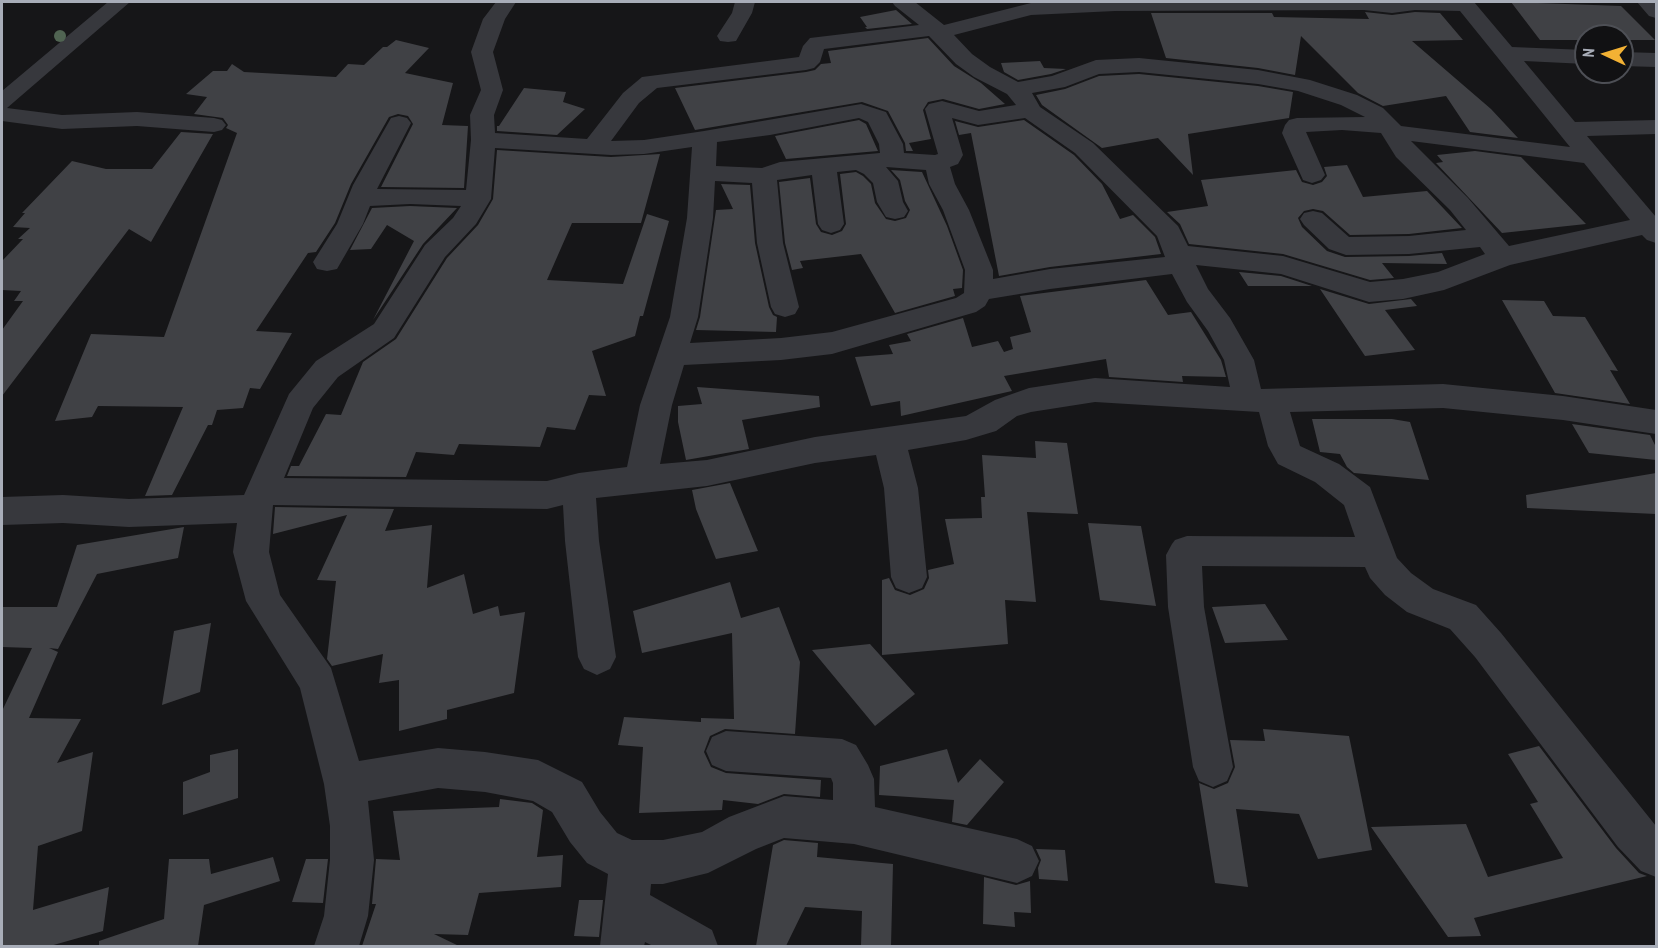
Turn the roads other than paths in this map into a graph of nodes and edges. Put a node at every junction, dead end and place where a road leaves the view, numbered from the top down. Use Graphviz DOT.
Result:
graph roads {
  1 [pos="120,2"];
  2 [pos="506,2"];
  3 [pos="745,2"];
  4 [pos="902,2"];
  5 [pos="1647,2"];
  6 [pos="1113,3"];
  7 [pos="1464,3"];
  8 [pos="1193,4"];
  9 [pos="1656,12"];
  10 [pos="937,31"];
  11 [pos="728,36"];
  12 [pos="1504,53"];
  13 [pos="1574,56"];
  14 [pos="1634,59"];
  15 [pos="1656,60"];
  16 [pos="1022,100"];
  17 [pos="2,102"];
  18 [pos="2,114"];
  19 [pos="399,123"];
  20 [pos="214,125"];
  21 [pos="1656,127"];
  22 [pos="770,128"];
  23 [pos="1391,129"];
  24 [pos="1569,129"];
  25 [pos="705,138"];
  26 [pos="483,140"];
  27 [pos="594,146"];
  28 [pos="1593,157"];
  29 [pos="893,159"];
  30 [pos="859,162"];
  31 [pos="937,163"];
  32 [pos="823,165"];
  33 [pos="705,173"];
  34 [pos="772,173"];
  35 [pos="1312,175"];
  36 [pos="1622,195"];
  37 [pos="360,198"];
  38 [pos="1656,198"];
  39 [pos="478,199"];
  40 [pos="895,211"];
  41 [pos="1313,219"];
  42 [pos="831,224"];
  43 [pos="1652,229"];
  44 [pos="1495,247"];
  45 [pos="1181,259"];
  46 [pos="327,262"];
  47 [pos="979,291"];
  48 [pos="786,307"];
  49 [pos="673,355"];
  50 [pos="1259,400"];
  51 [pos="1656,422"];
  52 [pos="890,441"];
  53 [pos="641,479"];
  54 [pos="579,487"];
  55 [pos="258,500"];
  56 [pos="2,511"];
  57 [pos="1378,552"];
  58 [pos="909,577"];
  59 [pos="597,657"];
  60 [pos="726,751"];
  61 [pos="1213,767"];
  62 [pos="345,784"];
  63 [pos="854,824"];
  64 [pos="1656,856"];
  65 [pos="1017,861"];
  66 [pos="629,862"];
  67 [pos="624,926"];
  68 [pos="336,946"];
  69 [pos="696,946"];
  1 -- 17 [label="street"];
  2 -- 26 [label="street"];
  3 -- 11 [label="street"];
  4 -- 10 [label="street"];
  5 -- 9 [label="street"];
  6 -- 8 [label="street"];
  6 -- 10 [label="street"];
  7 -- 8 [label="street"];
  7 -- 12 [label="street"];
  10 -- 16 [label="street"];
  10 -- 27 [label="street"];
  12 -- 13 [label="street"];
  12 -- 24 [label="street"];
  14 -- 15 [label="street"];
  16 -- 23 [label="street"];
  16 -- 31 [label="street"];
  16 -- 45 [label="street"];
  18 -- 20 [label="street"];
  19 -- 37 [label="street"];
  21 -- 24 [label="street"];
  22 -- 25 [label="street"];
  22 -- 29 [label="street"];
  22 -- 34 [label="street"];
  23 -- 28 [label="street"];
  23 -- 35 [label="street"];
  23 -- 44 [label="street"];
  24 -- 28 [label="street"];
  25 -- 27 [label="street"];
  25 -- 33 [label="street"];
  26 -- 27 [label="street"];
  26 -- 39 [label="street"];
  28 -- 36 [label="street"];
  29 -- 30 [label="street"];
  29 -- 31 [label="street"];
  30 -- 32 [label="street"];
  30 -- 40 [label="street"];
  31 -- 47 [label="street"];
  32 -- 34 [label="street"];
  32 -- 42 [label="street"];
  33 -- 34 [label="street"];
  33 -- 49 [label="street"];
  34 -- 48 [label="street"];
  36 -- 38 [label="street"];
  36 -- 43 [label="street"];
  37 -- 39 [label="street"];
  37 -- 46 [label="street"];
  39 -- 55 [label="street"];
  41 -- 44 [label="street"];
  43 -- 44 [label="street"];
  44 -- 45 [label="street"];
  45 -- 47 [label="street"];
  45 -- 50 [label="street"];
  47 -- 49 [label="street"];
  49 -- 53 [label="street"];
  50 -- 51 [label="street"];
  50 -- 52 [label="street"];
  50 -- 57 [label="street"];
  52 -- 53 [label="street"];
  52 -- 58 [label="street"];
  53 -- 54 [label="street"];
  54 -- 55 [label="street"];
  54 -- 59 [label="street"];
  55 -- 56 [label="street"];
  55 -- 62 [label="street"];
  57 -- 61 [label="street"];
  57 -- 64 [label="street"];
  60 -- 63 [label="street"];
  62 -- 66 [label="street"];
  62 -- 68 [label="street"];
  63 -- 65 [label="street"];
  63 -- 66 [label="street"];
  66 -- 67 [label="street"];
  67 -- 69 [label="street"];
}
